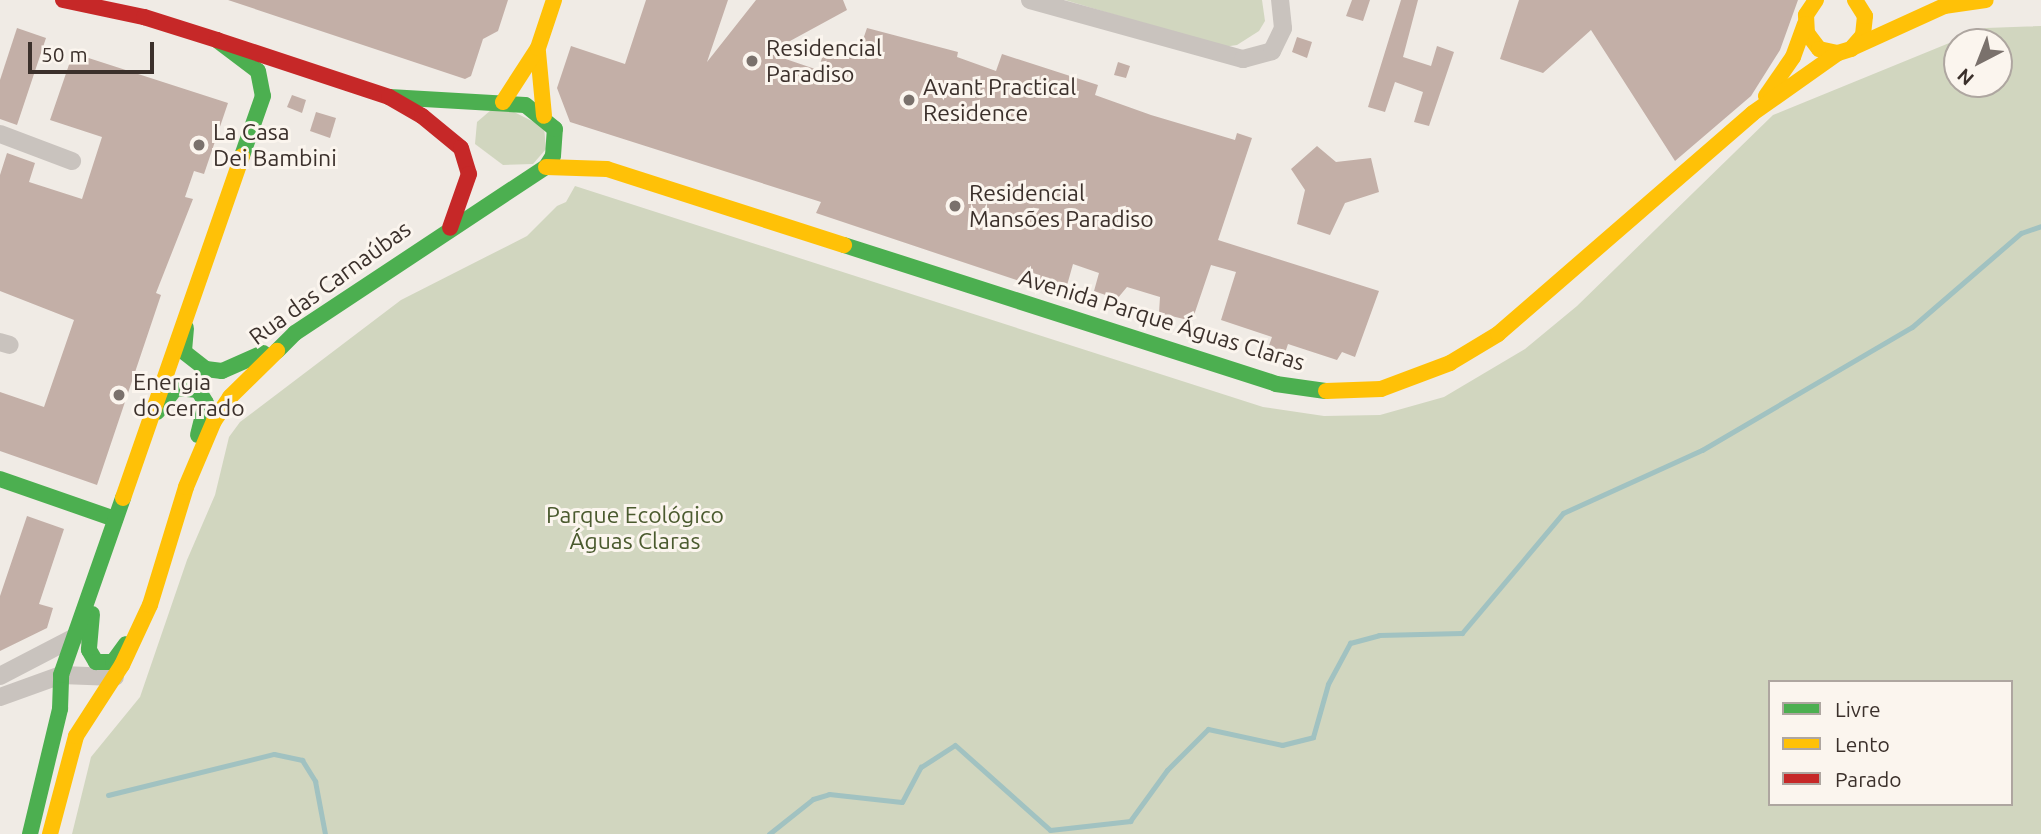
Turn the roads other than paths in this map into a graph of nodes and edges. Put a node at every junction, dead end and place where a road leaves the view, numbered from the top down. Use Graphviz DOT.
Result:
graph roads {
  1 [pos="63,0"];
  2 [pos="113,0"];
  3 [pos="554,0"];
  4 [pos="1030,0"];
  5 [pos="1280,0"];
  6 [pos="1855,0"];
  7 [pos="1986,0"];
  8 [pos="1812,2"];
  9 [pos="144,17"];
  10 [pos="1805,24"];
  11 [pos="217,40"];
  12 [pos="538,48"];
  13 [pos="1845,51"];
  14 [pos="310,71"];
  15 [pos="263,96"];
  16 [pos="389,97"];
  17 [pos="503,102"];
  18 [pos="1753,113"];
  19 [pos="544,116"];
  20 [pos="555,130"];
  21 [pos="0,134"];
  22 [pos="72,161"];
  23 [pos="546,167"];
  24 [pos="607,169"];
  25 [pos="450,228"];
  26 [pos="190,300"];
  27 [pos="295,333"];
  28 [pos="143,430"];
  29 [pos="0,479"];
  30 [pos="186,487"];
  31 [pos="115,519"];
  32 [pos="95,586"];
  33 [pos="150,605"];
  34 [pos="75,637"];
  35 [pos="0,676"];
  36 [pos="61,676"];
  37 [pos="115,677"];
  38 [pos="0,697"];
  39 [pos="30,834"];
  40 [pos="50,834"];
  1 -- 9 [label="street"];
  2 -- 9 [label="street"];
  3 -- 12 [label="street"];
  4 -- 5 [label="street"];
  6 -- 13 [label="street"];
  7 -- 13 [label="street, Avenida Parque Águas Claras"];
  8 -- 10 [label="street, Avenida Parque Águas Claras"];
  9 -- 11 [label="street"];
  10 -- 13 [label="street"];
  10 -- 18 [label="street, Avenida Parque Águas Claras"];
  11 -- 14 [label="street"];
  11 -- 15 [label="street"];
  12 -- 17 [label="street"];
  12 -- 19 [label="street"];
  13 -- 18 [label="street, Avenida Parque Águas Claras"];
  14 -- 15 [label="street"];
  14 -- 16 [label="street"];
  15 -- 26 [label="street"];
  16 -- 17 [label="street"];
  16 -- 25 [label="street"];
  17 -- 19 [label="street"];
  18 -- 24 [label="street, Avenida Parque Águas Claras"];
  19 -- 20 [label="street, Avenida Parque Águas Claras"];
  20 -- 23 [label="street"];
  20 -- 24 [label="street, Avenida Parque Águas Claras"];
  21 -- 22 [label="street"];
  23 -- 24 [label="street, Avenida Parque Águas Claras"];
  23 -- 25 [label="street, Rua das Carnaúbas"];
  25 -- 27 [label="street, Rua das Carnaúbas"];
  26 -- 27 [label="street"];
  26 -- 28 [label="street"];
  27 -- 30 [label="street, Rua das Carnaúbas"];
  28 -- 30 [label="street"];
  28 -- 31 [label="street"];
  29 -- 31 [label="street"];
  30 -- 33 [label="street, Rua das Carnaúbas"];
  31 -- 32 [label="street"];
  32 -- 33 [label="street"];
  32 -- 34 [label="street"];
  33 -- 37 [label="street, Rua das Carnaúbas"];
  34 -- 35 [label="street"];
  34 -- 36 [label="street"];
  36 -- 37 [label="street"];
  36 -- 38 [label="street"];
  36 -- 39 [label="street"];
  37 -- 40 [label="street, Rua das Carnaúbas"];
}
